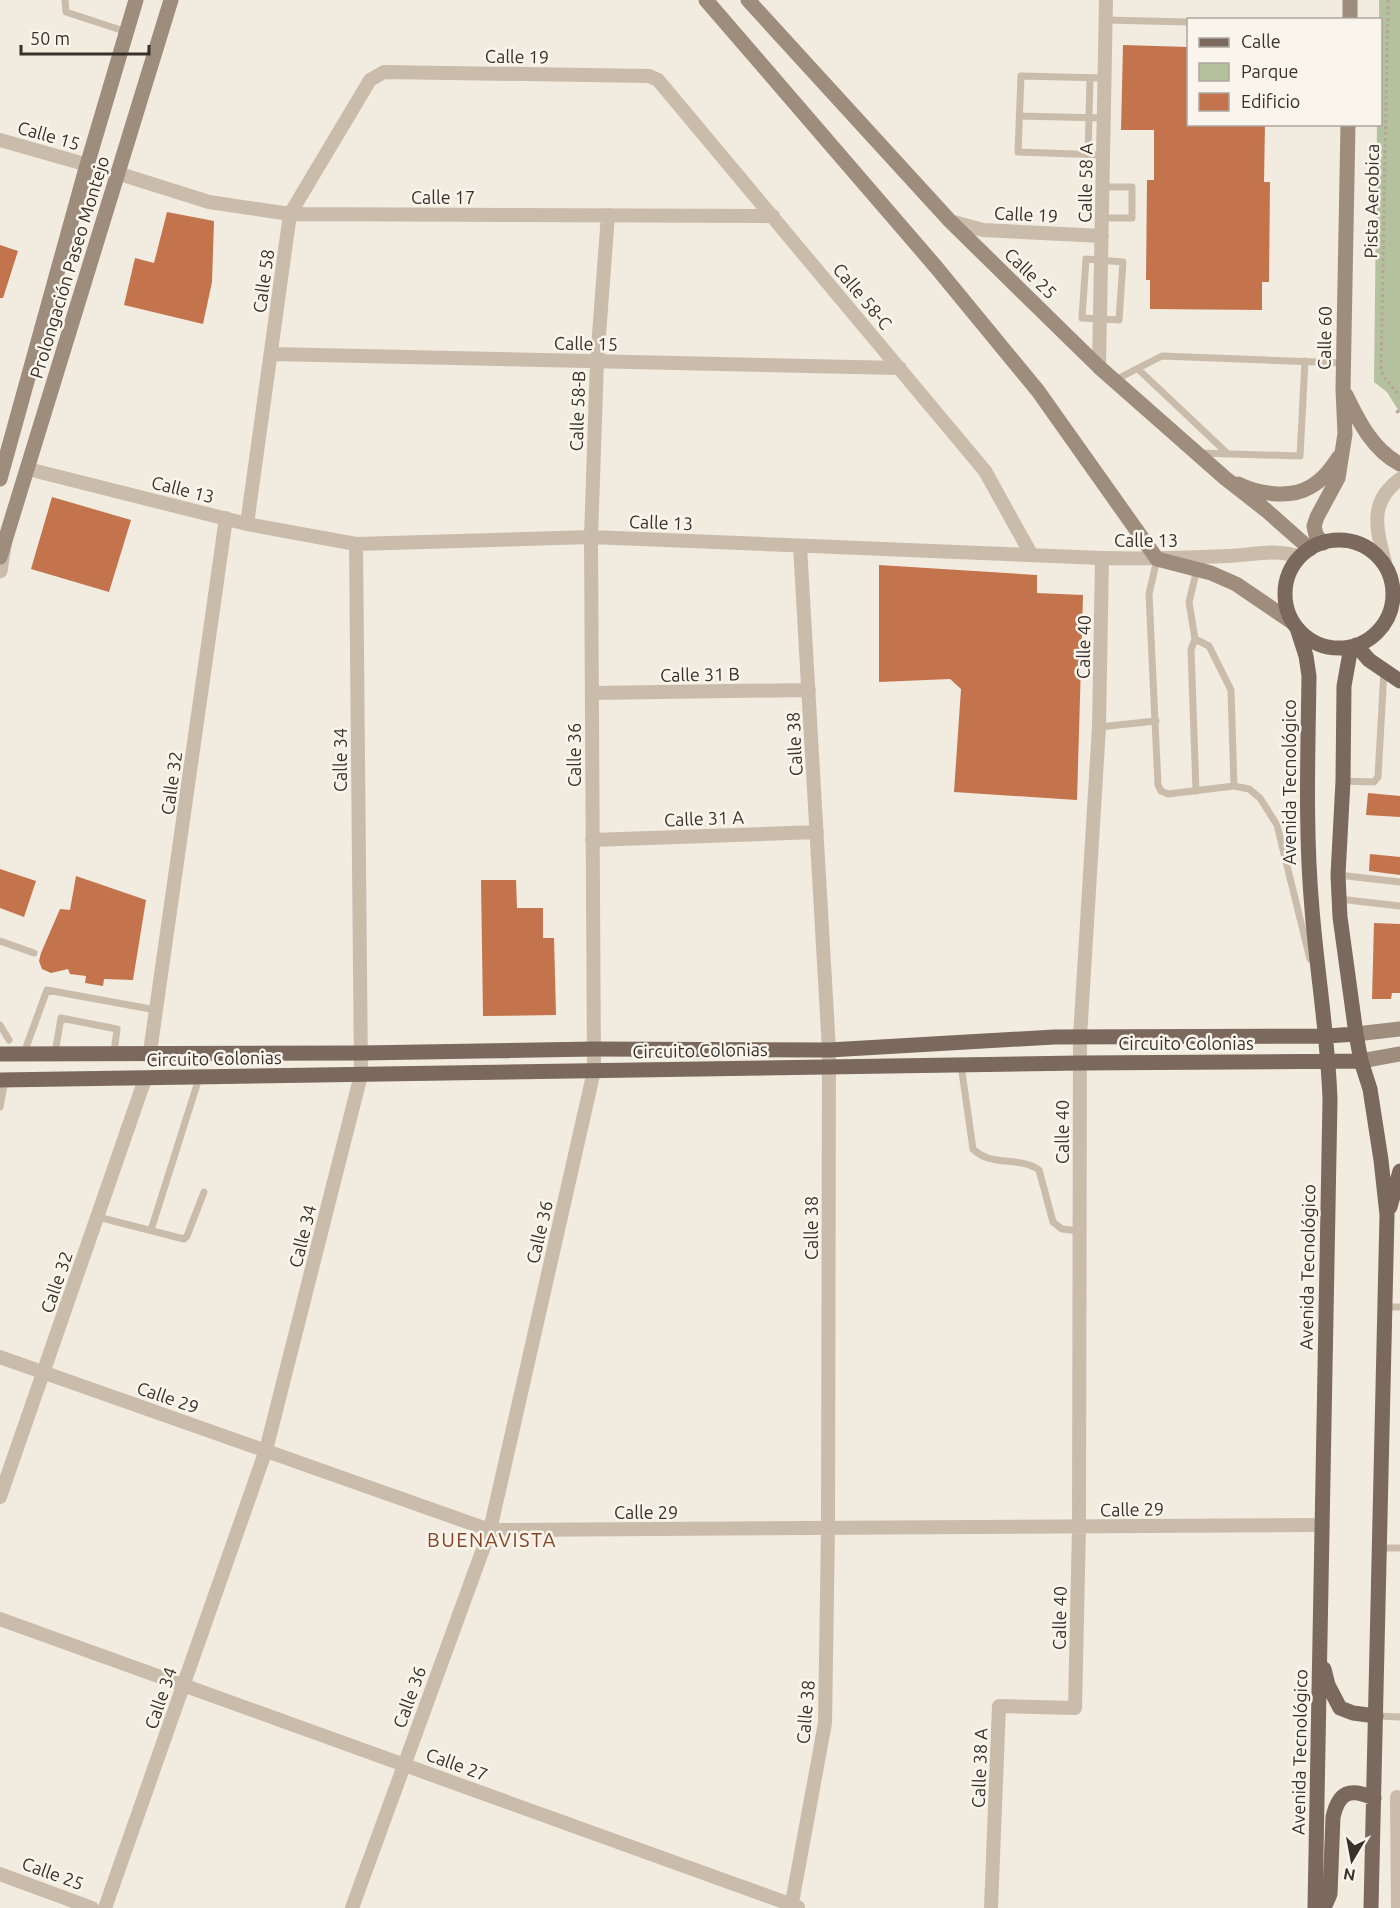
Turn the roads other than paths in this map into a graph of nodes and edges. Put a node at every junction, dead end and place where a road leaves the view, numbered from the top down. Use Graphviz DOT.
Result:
graph roads {
  1 [pos="65,0"];
  2 [pos="136,0"];
  3 [pos="171,0"];
  4 [pos="706,0"];
  5 [pos="748,0"];
  6 [pos="1106,0"];
  7 [pos="1350,0"];
  8 [pos="1350,18"];
  9 [pos="1106,20"];
  10 [pos="1187,22"];
  11 [pos="127,32"];
  12 [pos="384,72"];
  13 [pos="649,76"];
  14 [pos="1090,78"];
  15 [pos="1105,78"];
  16 [pos="1019,116"];
  17 [pos="1089,118"];
  18 [pos="1104,118"];
  19 [pos="1348,126"];
  20 [pos="0,140"];
  21 [pos="1088,155"];
  22 [pos="1103,155"];
  23 [pos="88,165"];
  24 [pos="117,173"];
  25 [pos="1102,187"];
  26 [pos="290,214"];
  27 [pos="608,215"];
  28 [pos="773,216"];
  29 [pos="1102,218"];
  30 [pos="950,221"];
  31 [pos="1102,236"];
  32 [pos="1101,261"];
  33 [pos="1100,319"];
  34 [pos="271,354"];
  35 [pos="597,361"];
  36 [pos="1305,361"];
  37 [pos="1343,363"];
  38 [pos="1099,367"];
  39 [pos="900,368"];
  40 [pos="1138,369"];
  41 [pos="1115,380"];
  42 [pos="1343,390"];
  43 [pos="1343,452"];
  44 [pos="1196,453"];
  45 [pos="1228,454"];
  46 [pos="3,460"];
  47 [pos="1400,464"];
  48 [pos="28,469"];
  49 [pos="1225,478"];
  50 [pos="0,479"];
  51 [pos="1400,479"];
  52 [pos="226,518"];
  53 [pos="247,524"];
  54 [pos="591,537"];
  55 [pos="356,544"];
  56 [pos="800,546"];
  57 [pos="1311,550"];
  58 [pos="2,551"];
  59 [pos="1031,554"];
  60 [pos="1102,558"];
  61 [pos="1157,559"];
  62 [pos="1386,567"];
  63 [pos="1197,569"];
  64 [pos="0,571"];
  65 [pos="1393,595"];
  66 [pos="1400,615"];
  67 [pos="1295,625"];
  68 [pos="1195,639"];
  69 [pos="1354,646"];
  70 [pos="1384,670"];
  71 [pos="1400,681"];
  72 [pos="809,690"];
  73 [pos="592,693"];
  74 [pos="1156,721"];
  75 [pos="1099,727"];
  76 [pos="1343,781"];
  77 [pos="1234,786"];
  78 [pos="1196,791"];
  79 [pos="817,832"];
  80 [pos="592,840"];
  81 [pos="1338,875"];
  82 [pos="1400,882"];
  83 [pos="1339,899"];
  84 [pos="1400,906"];
  85 [pos="0,941"];
  86 [pos="34,953"];
  87 [pos="156,1010"];
  88 [pos="1324,1014"];
  89 [pos="0,1025"];
  90 [pos="1400,1029"];
  91 [pos="1356,1034"];
  92 [pos="1327,1036"];
  93 [pos="1080,1037"];
  94 [pos="9,1040"];
  95 [pos="594,1049"];
  96 [pos="830,1050"];
  97 [pos="150,1052"];
  98 [pos="114,1053"];
  99 [pos="361,1053"];
  100 [pos="0,1054"];
  101 [pos="23,1054"];
  102 [pos="55,1054"];
  103 [pos="1400,1054"];
  104 [pos="1361,1061"];
  105 [pos="1080,1063"];
  106 [pos="1329,1063"];
  107 [pos="961,1065"];
  108 [pos="829,1068"];
  109 [pos="594,1071"];
  110 [pos="361,1075"];
  111 [pos="199,1078"];
  112 [pos="145,1079"];
  113 [pos="2,1080"];
  114 [pos="0,1107"];
  115 [pos="1400,1171"];
  116 [pos="1400,1189"];
  117 [pos="204,1192"];
  118 [pos="1387,1215"];
  119 [pos="98,1217"];
  120 [pos="152,1230"];
  121 [pos="1080,1231"];
  122 [pos="1392,1307"];
  123 [pos="0,1357"];
  124 [pos="44,1372"];
  125 [pos="266,1450"];
  126 [pos="0,1497"];
  127 [pos="1322,1525"];
  128 [pos="1079,1527"];
  129 [pos="828,1529"];
  130 [pos="490,1530"];
  131 [pos="1379,1548"];
  132 [pos="1400,1548"];
  133 [pos="0,1618"];
  134 [pos="1320,1652"];
  135 [pos="183,1685"];
  136 [pos="1075,1707"];
  137 [pos="1376,1716"];
  138 [pos="1400,1717"];
  139 [pos="404,1764"];
  140 [pos="1398,1796"];
  141 [pos="1374,1798"];
  142 [pos="1398,1822"];
  143 [pos="1399,1862"];
  144 [pos="0,1874"];
  145 [pos="794,1907"];
  146 [pos="92,1908"];
  147 [pos="105,1908"];
  148 [pos="352,1908"];
  149 [pos="991,1908"];
  150 [pos="1315,1908"];
  151 [pos="1324,1908"];
  152 [pos="1371,1908"];
  153 [pos="1398,1908"];
  1 -- 11 [label="lane"];
  2 -- 11 [label="main road, Prolongación Paseo Montejo"];
  3 -- 24 [label="main road, Prolongación Paseo Montejo"];
  4 -- 61 [label="main road"];
  5 -- 30 [label="main road, Calle 25"];
  6 -- 9 [label="street, Calle 58 A"];
  7 -- 8 [label="main road"];
  9 -- 10 [label="lane"];
  9 -- 15 [label="street, Calle 58 A"];
  11 -- 23 [label="main road, Prolongación Paseo Montejo"];
  12 -- 13 [label="street, Calle 19"];
  12 -- 26 [label="street, Calle 58"];
  13 -- 28 [label="street, Calle 58-C"];
  14 -- 15 [label="lane"];
  14 -- 16 [label="lane"];
  14 -- 17 [label="lane"];
  15 -- 18 [label="street, Calle 58 A"];
  16 -- 17 [label="lane"];
  16 -- 21 [label="lane"];
  17 -- 18 [label="lane"];
  17 -- 21 [label="lane"];
  18 -- 22 [label="street, Calle 58 A"];
  19 -- 37 [label="main road, Calle 60"];
  20 -- 23 [label="street, Calle 15"];
  21 -- 22 [label="lane"];
  22 -- 25 [label="street, Calle 58 A"];
  23 -- 46 [label="main road, Prolongación Paseo Montejo"];
  24 -- 26 [label="street, Calle 17"];
  24 -- 48 [label="main road, Prolongación Paseo Montejo"];
  25 -- 29 [label="street, Calle 58 A"];
  25 -- 29 [label="lane"];
  26 -- 27 [label="street, Calle 17"];
  26 -- 34 [label="street, Calle 58"];
  27 -- 28 [label="street, Calle 17"];
  27 -- 35 [label="street, Calle 58-B"];
  28 -- 39 [label="street, Calle 58-C"];
  29 -- 31 [label="street, Calle 58 A"];
  30 -- 31 [label="street, Calle 19"];
  30 -- 38 [label="main road, Calle 25"];
  31 -- 32 [label="street, Calle 58 A"];
  32 -- 33 [label="street, Calle 58 A"];
  32 -- 33 [label="lane"];
  33 -- 38 [label="street, Calle 58 A"];
  34 -- 35 [label="street, Calle 15"];
  34 -- 53 [label="street, Calle 58"];
  35 -- 39 [label="street, Calle 15"];
  35 -- 54 [label="street, Calle 58-B"];
  36 -- 37 [label="lane"];
  36 -- 40 [label="lane"];
  36 -- 45 [label="lane"];
  37 -- 42 [label="main road, Calle 60"];
  38 -- 41 [label="main road, Calle 25"];
  39 -- 59 [label="street, Calle 58-C"];
  40 -- 41 [label="lane"];
  40 -- 45 [label="lane"];
  41 -- 44 [label="main road, Calle 25"];
  42 -- 43 [label="main road, Calle 60"];
  42 -- 47 [label="main road"];
  43 -- 49 [label="main road"];
  43 -- 57 [label="main road, Calle 60"];
  44 -- 45 [label="lane"];
  44 -- 49 [label="main road, Calle 25"];
  46 -- 50 [label="main road, Prolongación Paseo Montejo"];
  48 -- 52 [label="street, Calle 13"];
  48 -- 58 [label="main road, Prolongación Paseo Montejo"];
  49 -- 57 [label="main road, Calle 25"];
  51 -- 62 [label="street"];
  52 -- 53 [label="street, Calle 13"];
  52 -- 87 [label="street, Calle 32"];
  53 -- 55 [label="street, Calle 13"];
  54 -- 55 [label="street, Calle 13"];
  54 -- 56 [label="street, Calle 13"];
  54 -- 73 [label="street, Calle 36"];
  55 -- 99 [label="street, Calle 34"];
  56 -- 59 [label="street, Calle 13"];
  56 -- 72 [label="street, Calle 38"];
  57 -- 61 [label="street, Calle 13"];
  57 -- 62 [label="main road"];
  57 -- 67 [label="main road"];
  58 -- 64 [label="street, Prolongación Paseo Montejo"];
  59 -- 60 [label="street, Calle 13"];
  60 -- 61 [label="street, Calle 13"];
  60 -- 75 [label="street, Calle 40"];
  61 -- 63 [label="main road"];
  61 -- 74 [label="lane"];
  62 -- 65 [label="main road"];
  63 -- 67 [label="main road"];
  63 -- 68 [label="lane"];
  65 -- 66 [label="main road"];
  65 -- 69 [label="main road"];
  67 -- 69 [label="main road"];
  67 -- 88 [label="main road, Avenida Tecnológico"];
  68 -- 77 [label="lane"];
  68 -- 78 [label="lane"];
  69 -- 70 [label="main road"];
  69 -- 76 [label="main road"];
  70 -- 71 [label="main road"];
  70 -- 76 [label="lane"];
  72 -- 73 [label="street, Calle 31 B"];
  72 -- 79 [label="street, Calle 38"];
  73 -- 80 [label="street, Calle 36"];
  74 -- 75 [label="lane"];
  74 -- 78 [label="lane"];
  75 -- 93 [label="street, Calle 40"];
  76 -- 81 [label="main road"];
  77 -- 78 [label="lane"];
  77 -- 88 [label="lane"];
  79 -- 80 [label="street, Calle 31 A"];
  79 -- 96 [label="street, Calle 38"];
  80 -- 95 [label="street, Calle 36"];
  81 -- 82 [label="lane"];
  81 -- 83 [label="main road"];
  83 -- 84 [label="lane"];
  83 -- 91 [label="main road"];
  85 -- 86 [label="lane"];
  87 -- 97 [label="street, Calle 32"];
  87 -- 101 [label="lane"];
  88 -- 92 [label="main road, Avenida Tecnológico"];
  89 -- 94 [label="lane"];
  90 -- 91 [label="main road, Circuito Colonias"];
  91 -- 92 [label="main road, Circuito Colonias"];
  91 -- 104 [label="main road"];
  92 -- 93 [label="main road, Circuito Colonias"];
  92 -- 106 [label="main road, Avenida Tecnológico"];
  93 -- 96 [label="main road, Circuito Colonias"];
  93 -- 105 [label="street, Calle 40"];
  95 -- 96 [label="main road, Circuito Colonias"];
  95 -- 99 [label="main road, Circuito Colonias"];
  95 -- 109 [label="street, Calle 36"];
  96 -- 108 [label="street, Calle 38"];
  97 -- 98 [label="main road, Circuito Colonias"];
  97 -- 99 [label="main road, Circuito Colonias"];
  98 -- 102 [label="main road, Circuito Colonias"];
  98 -- 102 [label="lane"];
  99 -- 110 [label="street, Calle 34"];
  100 -- 101 [label="main road, Circuito Colonias"];
  101 -- 102 [label="main road, Circuito Colonias"];
  103 -- 104 [label="main road, Circuito Colonias"];
  104 -- 106 [label="main road, Circuito Colonias"];
  104 -- 118 [label="main road"];
  105 -- 106 [label="main road, Circuito Colonias"];
  105 -- 107 [label="main road, Circuito Colonias"];
  105 -- 121 [label="street, Calle 40"];
  106 -- 127 [label="main road, Avenida Tecnológico"];
  107 -- 108 [label="main road, Circuito Colonias"];
  107 -- 121 [label="lane"];
  108 -- 109 [label="main road, Circuito Colonias"];
  108 -- 129 [label="street, Calle 38"];
  109 -- 110 [label="main road, Circuito Colonias"];
  109 -- 130 [label="street, Calle 36"];
  110 -- 111 [label="main road, Circuito Colonias"];
  110 -- 125 [label="street, Calle 34"];
  111 -- 112 [label="main road, Circuito Colonias"];
  111 -- 120 [label="lane"];
  112 -- 113 [label="main road, Circuito Colonias"];
  112 -- 119 [label="street, Calle 32"];
  113 -- 114 [label="lane"];
  115 -- 118 [label="main road"];
  116 -- 118 [label="lane"];
  117 -- 120 [label="lane"];
  118 -- 122 [label="main road"];
  119 -- 120 [label="lane"];
  119 -- 124 [label="street, Calle 32"];
  121 -- 128 [label="street, Calle 40"];
  122 -- 131 [label="main road"];
  123 -- 124 [label="street, Calle 29"];
  124 -- 125 [label="street, Calle 29"];
  124 -- 126 [label="street, Calle 32"];
  125 -- 130 [label="street, Calle 29"];
  125 -- 135 [label="street, Calle 34"];
  127 -- 128 [label="street, Calle 29"];
  127 -- 134 [label="main road, Avenida Tecnológico"];
  128 -- 129 [label="street, Calle 29"];
  128 -- 136 [label="street, Calle 40"];
  129 -- 130 [label="street, Calle 29"];
  129 -- 145 [label="street, Calle 38"];
  130 -- 139 [label="street, Calle 36"];
  131 -- 132 [label="lane"];
  131 -- 137 [label="main road"];
  133 -- 135 [label="street, Calle 27"];
  134 -- 137 [label="main road"];
  134 -- 150 [label="main road, Avenida Tecnológico"];
  135 -- 139 [label="street, Calle 27"];
  135 -- 147 [label="street, Calle 34"];
  136 -- 149 [label="street, Calle 38 A"];
  137 -- 138 [label="lane"];
  137 -- 141 [label="main road"];
  139 -- 145 [label="street, Calle 27"];
  139 -- 148 [label="street, Calle 36"];
  140 -- 141 [label="street"];
  140 -- 142 [label="street"];
  141 -- 151 [label="main road"];
  141 -- 152 [label="main road"];
  142 -- 143 [label="street"];
  143 -- 153 [label="street"];
  144 -- 146 [label="street, Calle 25"];
}
